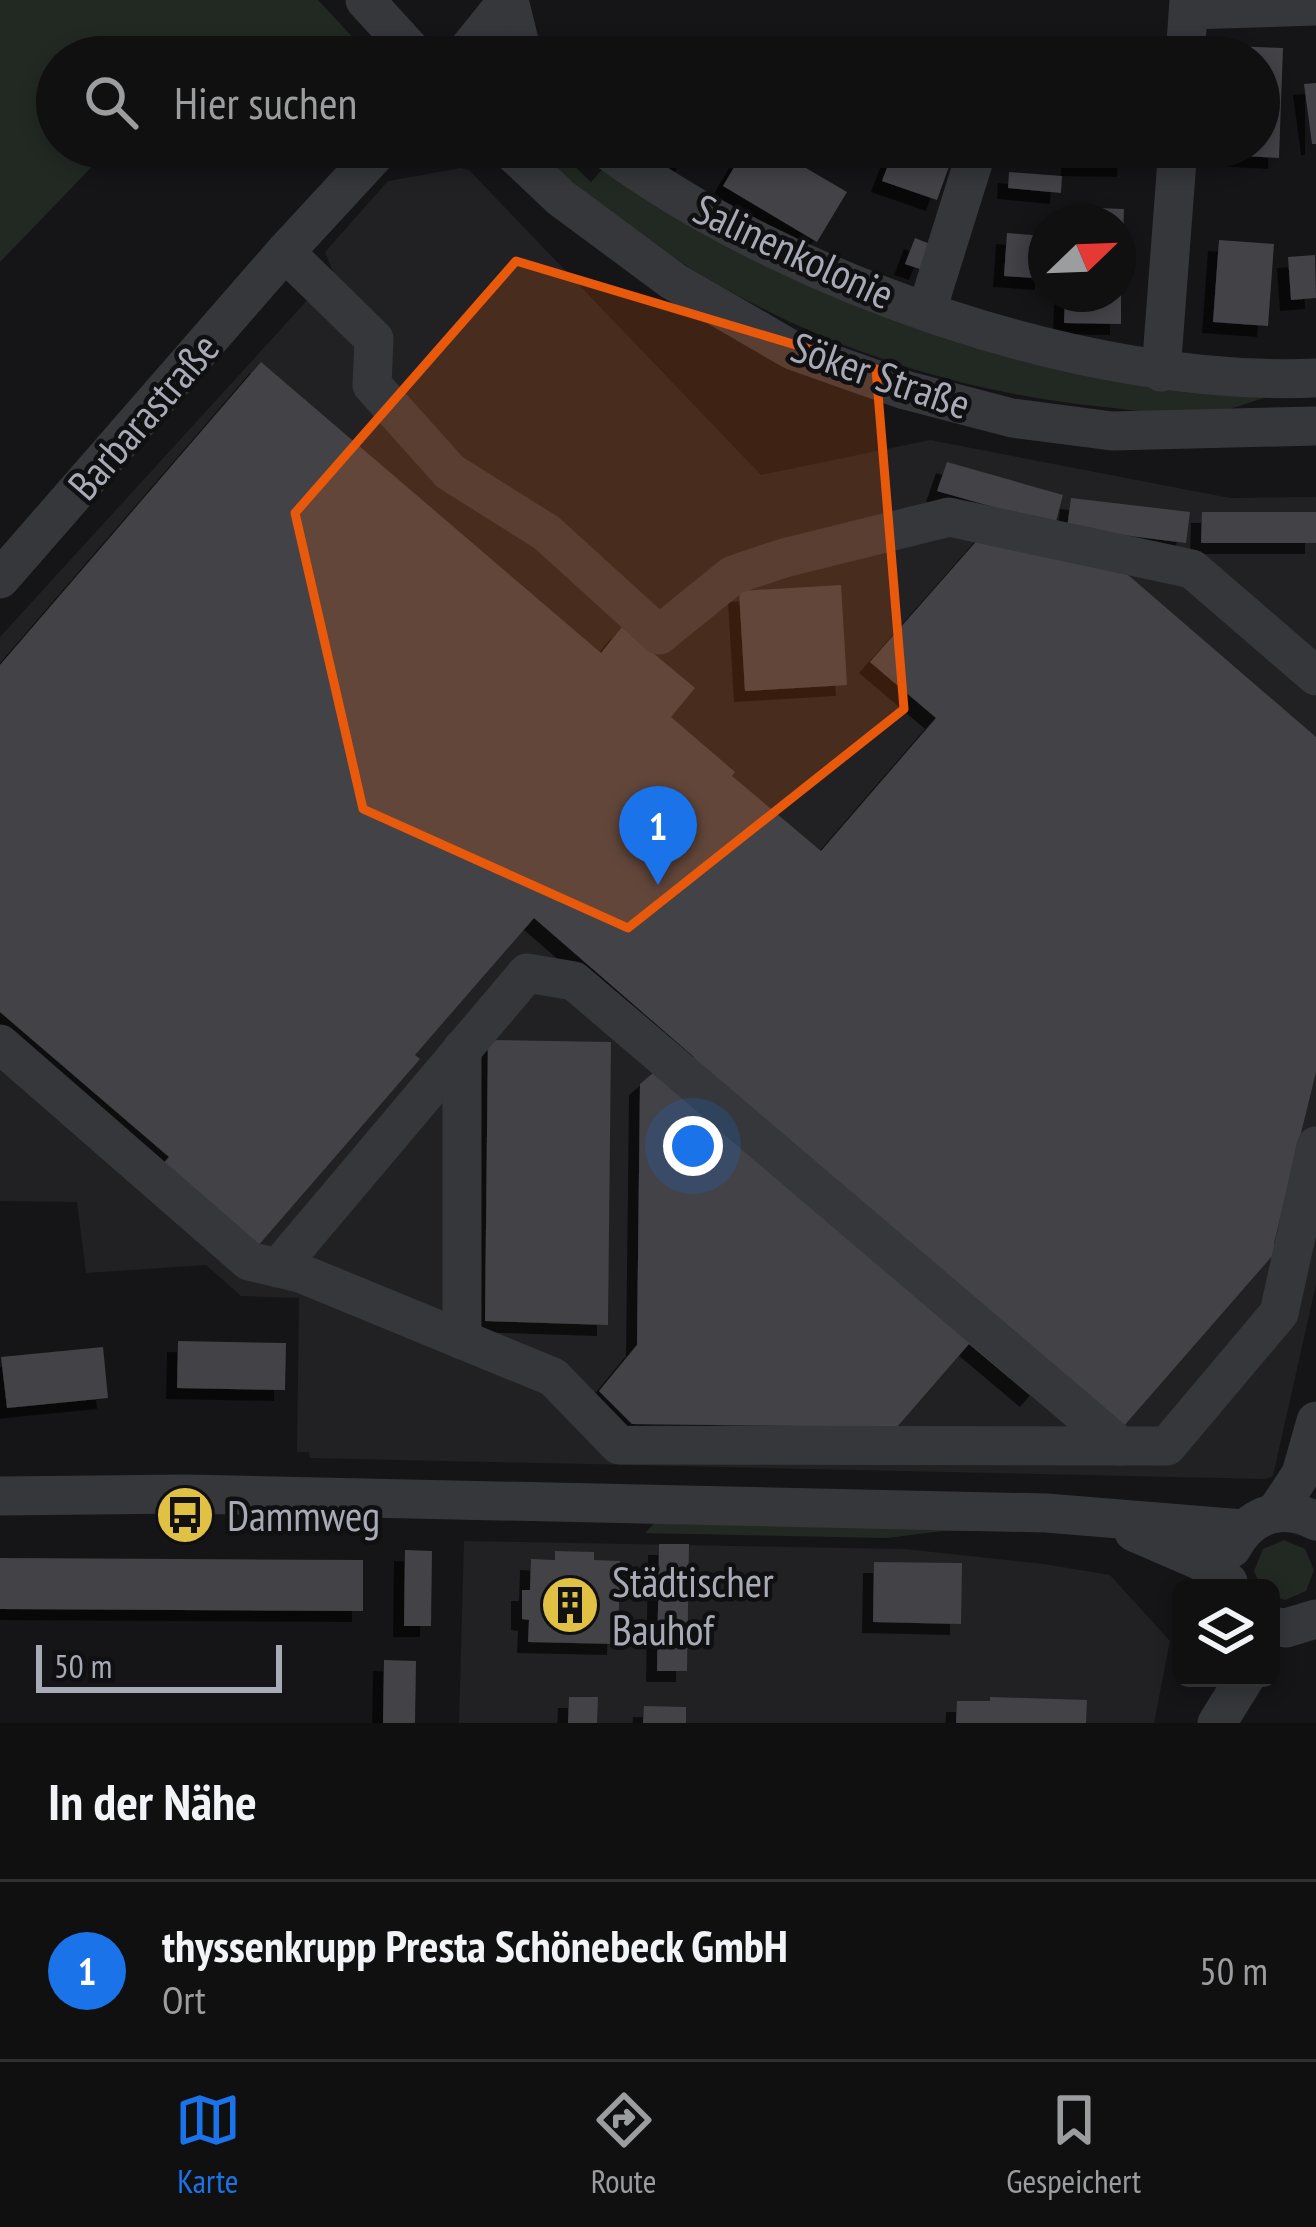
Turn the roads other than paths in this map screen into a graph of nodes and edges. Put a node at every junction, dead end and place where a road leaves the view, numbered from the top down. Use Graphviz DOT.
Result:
graph roads {
  1 [pos="365,0"];
  2 [pos="508,0"];
  3 [pos="1189,5"];
  4 [pos="1316,6"];
  5 [pos="398,36"];
  6 [pos="479,36"];
  7 [pos="517,36"];
  8 [pos="1187,36"];
  9 [pos="363,168"];
  10 [pos="529,168"];
  11 [pos="632,168"];
  12 [pos="971,168"];
  13 [pos="1176,168"];
  14 [pos="285,252"];
  15 [pos="926,310"];
  16 [pos="1161,372"];
  17 [pos="1316,378"];
  18 [pos="1316,426"];
  19 [pos="0,579"];
  20 [pos="1316,676"];
  21 [pos="0,1044"];
  22 [pos="462,1049"];
  23 [pos="1316,1146"];
  24 [pos="278,1268"];
  25 [pos="462,1340"];
  26 [pos="1316,1420"];
  27 [pos="1120,1446"];
  28 [pos="0,1496"];
  29 [pos="1090,1514"];
  30 [pos="1260,1520"];
  31 [pos="1316,1521"];
  32 [pos="1221,1579"];
  33 [pos="1229,1579"];
  34 [pos="1214,1687"];
  35 [pos="1239,1687"];
  36 [pos="1202,1723"];
  37 [pos="1217,1723"];
  1 -- 5 [label="street"];
  2 -- 6 [label="street"];
  2 -- 7 [label="street"];
  3 -- 4 [label="street"];
  3 -- 8 [label="street"];
  9 -- 14 [label="street, Barbarastraße"];
  10 -- 18 [label="street, Söker Straße"];
  11 -- 15 [label="street, Salinenkolonie"];
  12 -- 15 [label="street, Salinenkolonie"];
  13 -- 16 [label="street"];
  14 -- 19 [label="street, Barbarastraße"];
  14 -- 20 [label="street"];
  15 -- 16 [label="street, Salinenkolonie"];
  16 -- 17 [label="street, Salinenkolonie"];
  21 -- 24 [label="street"];
  22 -- 24 [label="street"];
  22 -- 25 [label="street"];
  22 -- 27 [label="street"];
  23 -- 27 [label="street"];
  24 -- 25 [label="street"];
  25 -- 27 [label="street"];
  26 -- 30 [label="street"];
  28 -- 29 [label="street"];
  29 -- 30 [label="street"];
  29 -- 32 [label="street"];
  30 -- 31 [label="street"];
  30 -- 33 [label="street"];
  34 -- 36 [label="street"];
  35 -- 37 [label="street"];
}
